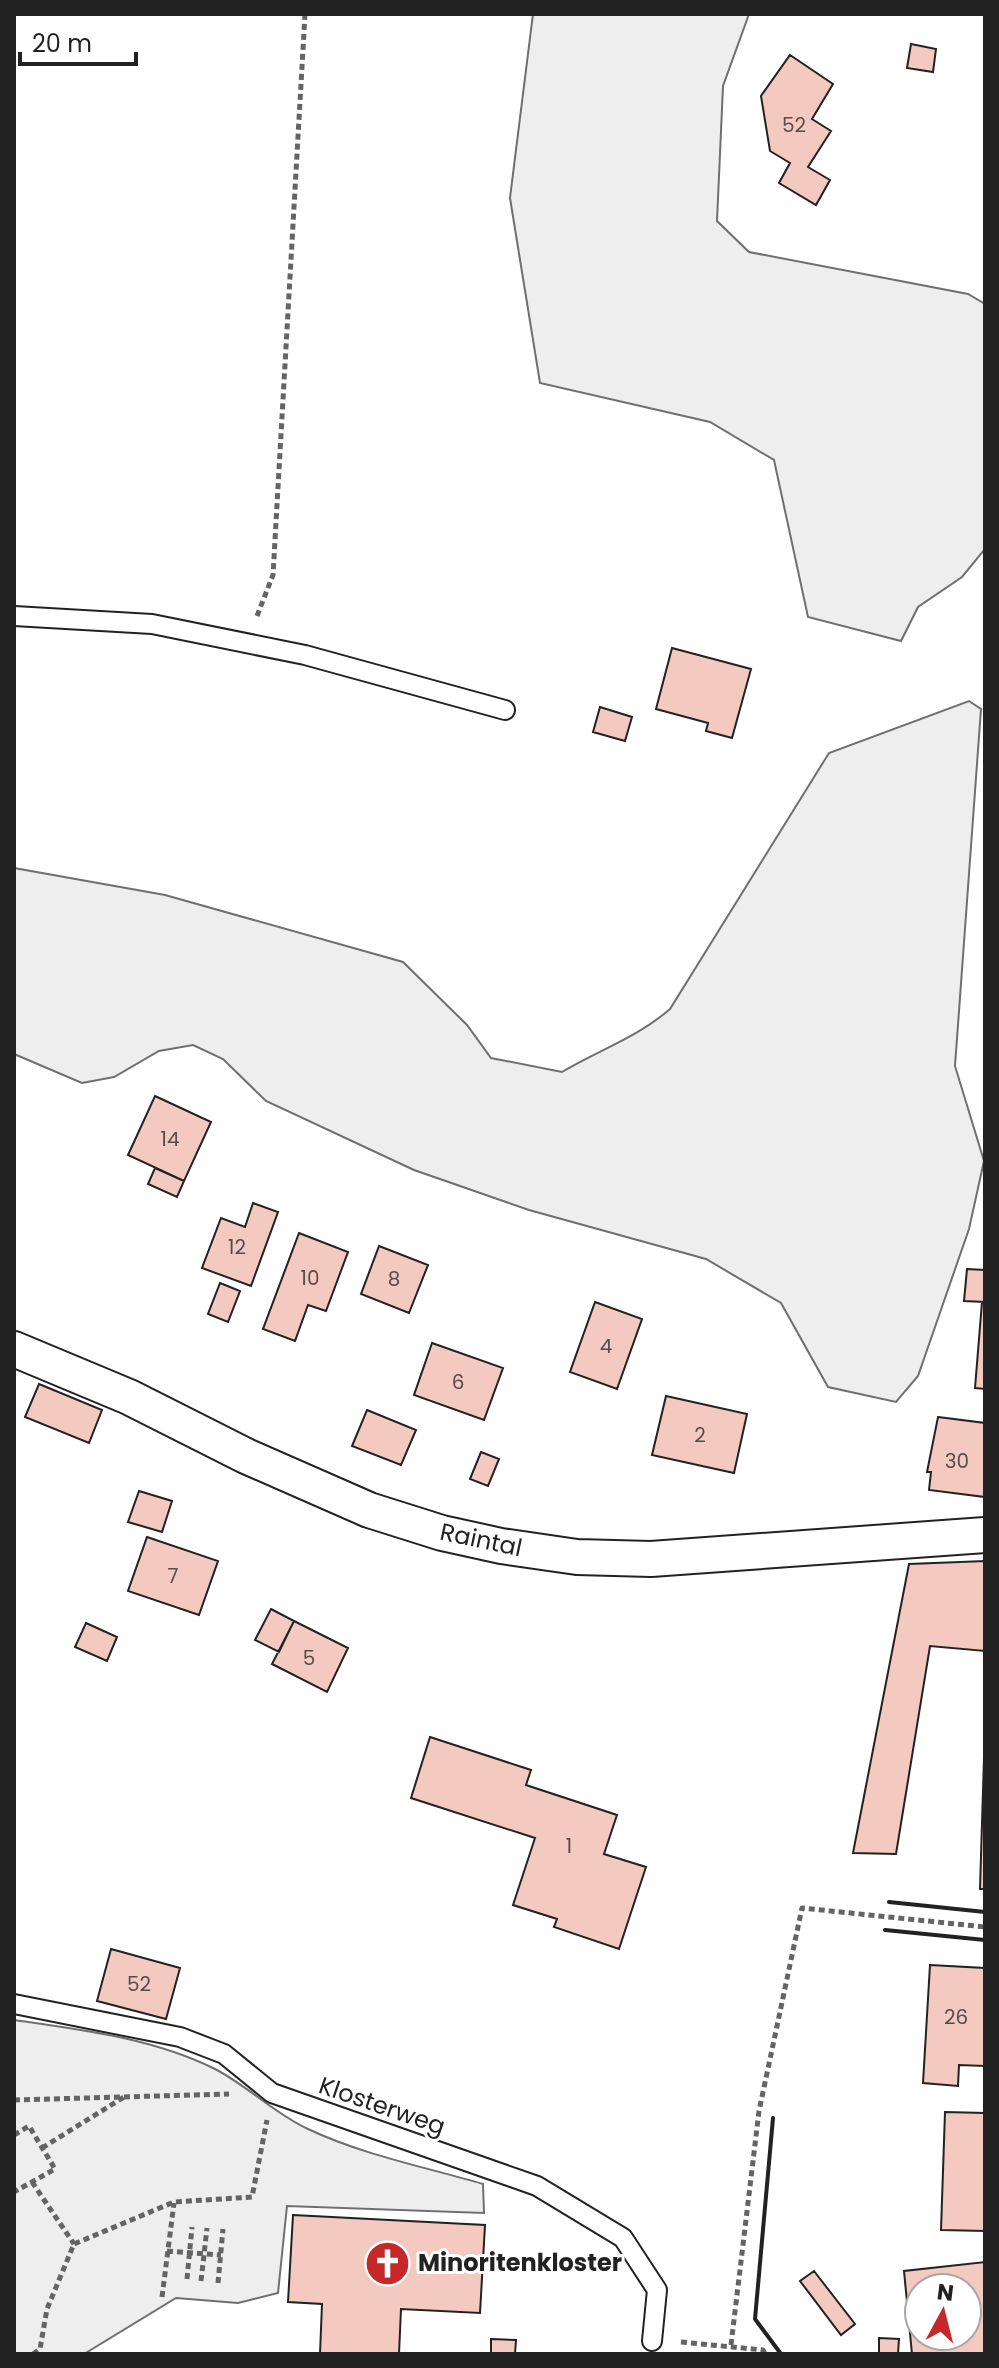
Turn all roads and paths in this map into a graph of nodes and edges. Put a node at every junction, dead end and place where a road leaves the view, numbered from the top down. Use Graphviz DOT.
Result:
graph roads {
  1 [pos="305,14"];
  2 [pos="14,616"];
  3 [pos="218,638"];
  4 [pos="505,710"];
  5 [pos="14,1349"];
  6 [pos="985,1535"];
  7 [pos="985,1927"];
  8 [pos="14,2004"];
  9 [pos="272,2093"];
  10 [pos="125,2096"];
  11 [pos="14,2100"];
  12 [pos="14,2135"];
  13 [pos="42,2148"];
  14 [pos="32,2182"];
  15 [pos="14,2192"];
  16 [pos="174,2202"];
  17 [pos="192,2227"];
  18 [pos="207,2228"];
  19 [pos="223,2229"];
  20 [pos="74,2244"];
  21 [pos="167,2251"];
  22 [pos="189,2252"];
  23 [pos="204,2254"];
  24 [pos="221,2255"];
  25 [pos="187,2279"];
  26 [pos="201,2281"];
  27 [pos="218,2283"];
  28 [pos="162,2297"];
  29 [pos="652,2341"];
  30 [pos="731,2345"];
  31 [pos="33,2354"];
  32 [pos="765,2354"];
  1 -- 3 [label="path"];
  2 -- 3 [label="lane"];
  3 -- 4 [label="lane"];
  5 -- 6 [label="street, Raintal"];
  7 -- 30 [label="path"];
  8 -- 9 [label="lane, Klosterweg"];
  9 -- 10 [label="path"];
  9 -- 16 [label="path"];
  9 -- 29 [label="lane, Klosterweg"];
  10 -- 11 [label="path"];
  10 -- 13 [label="path"];
  12 -- 13 [label="path"];
  13 -- 14 [label="path"];
  14 -- 15 [label="path"];
  14 -- 20 [label="path"];
  16 -- 20 [label="path"];
  16 -- 21 [label="path"];
  17 -- 22 [label="path"];
  18 -- 23 [label="path"];
  19 -- 24 [label="path"];
  20 -- 31 [label="path"];
  21 -- 22 [label="path"];
  21 -- 28 [label="path"];
  22 -- 23 [label="path"];
  22 -- 25 [label="path"];
  23 -- 24 [label="path"];
  23 -- 26 [label="path"];
  24 -- 27 [label="path"];
  29 -- 30 [label="path"];
  30 -- 32 [label="path"];
}
